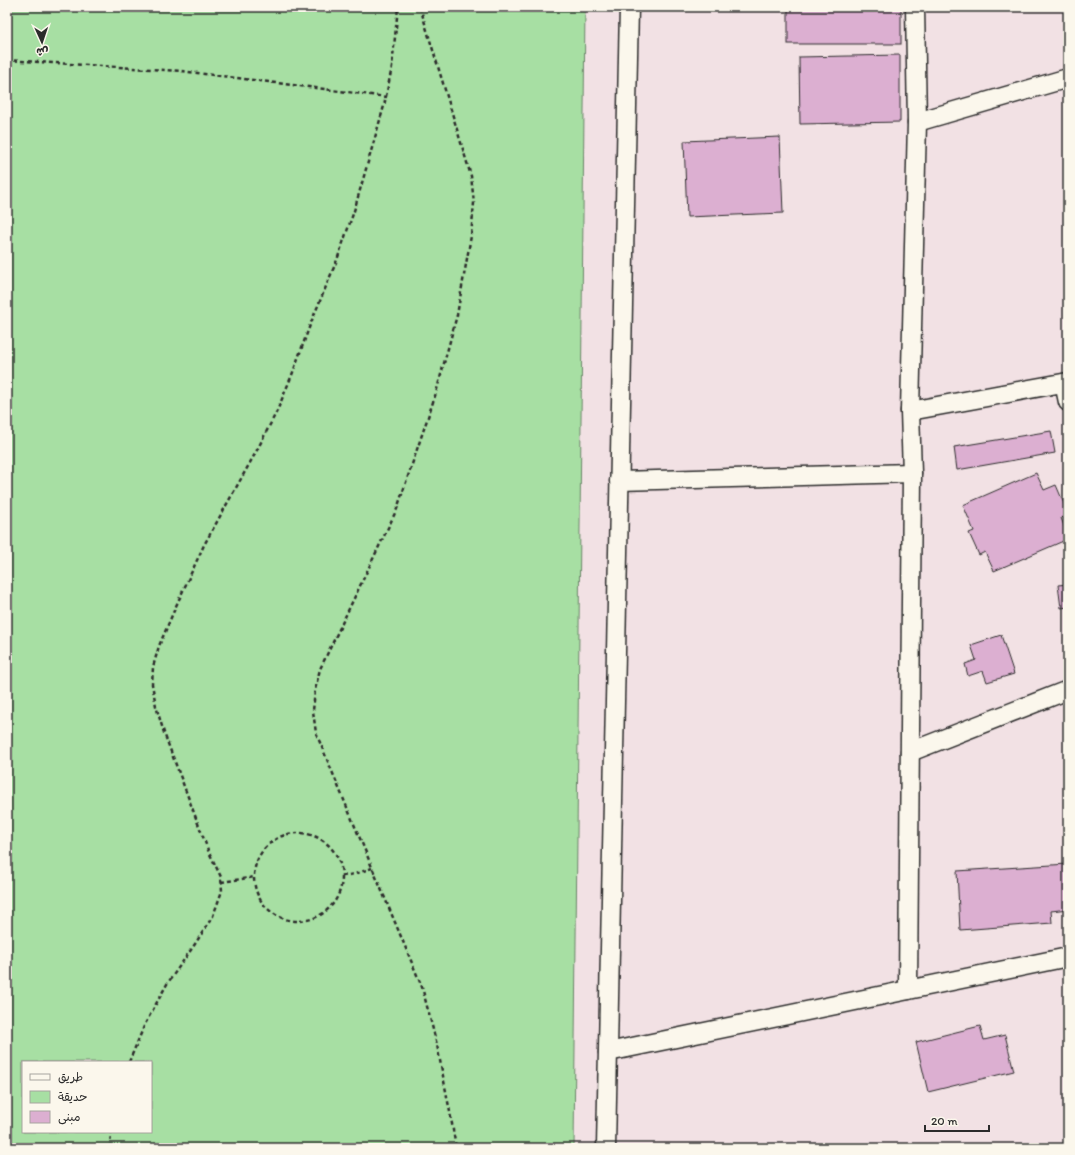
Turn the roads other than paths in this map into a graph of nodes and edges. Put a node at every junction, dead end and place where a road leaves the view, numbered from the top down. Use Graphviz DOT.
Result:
graph roads {
  1 [pos="629,7"];
  2 [pos="915,7"];
  3 [pos="1068,78"];
  4 [pos="917,122"];
  5 [pos="1066,382"];
  6 [pos="1068,402"];
  7 [pos="910,411"];
  8 [pos="912,473"];
  9 [pos="619,481"];
  10 [pos="1068,690"];
  11 [pos="910,752"];
  12 [pos="1068,957"];
  13 [pos="908,990"];
  14 [pos="608,1052"];
  15 [pos="606,1148"];
  1 -- 9 [label="street"];
  2 -- 4 [label="street"];
  3 -- 4 [label="street"];
  4 -- 7 [label="street"];
  5 -- 6 [label="street"];
  5 -- 7 [label="street"];
  7 -- 8 [label="street"];
  8 -- 9 [label="street"];
  8 -- 11 [label="street"];
  9 -- 14 [label="street"];
  10 -- 11 [label="street"];
  11 -- 13 [label="street"];
  12 -- 13 [label="street"];
  13 -- 14 [label="street"];
  14 -- 15 [label="street"];
}
